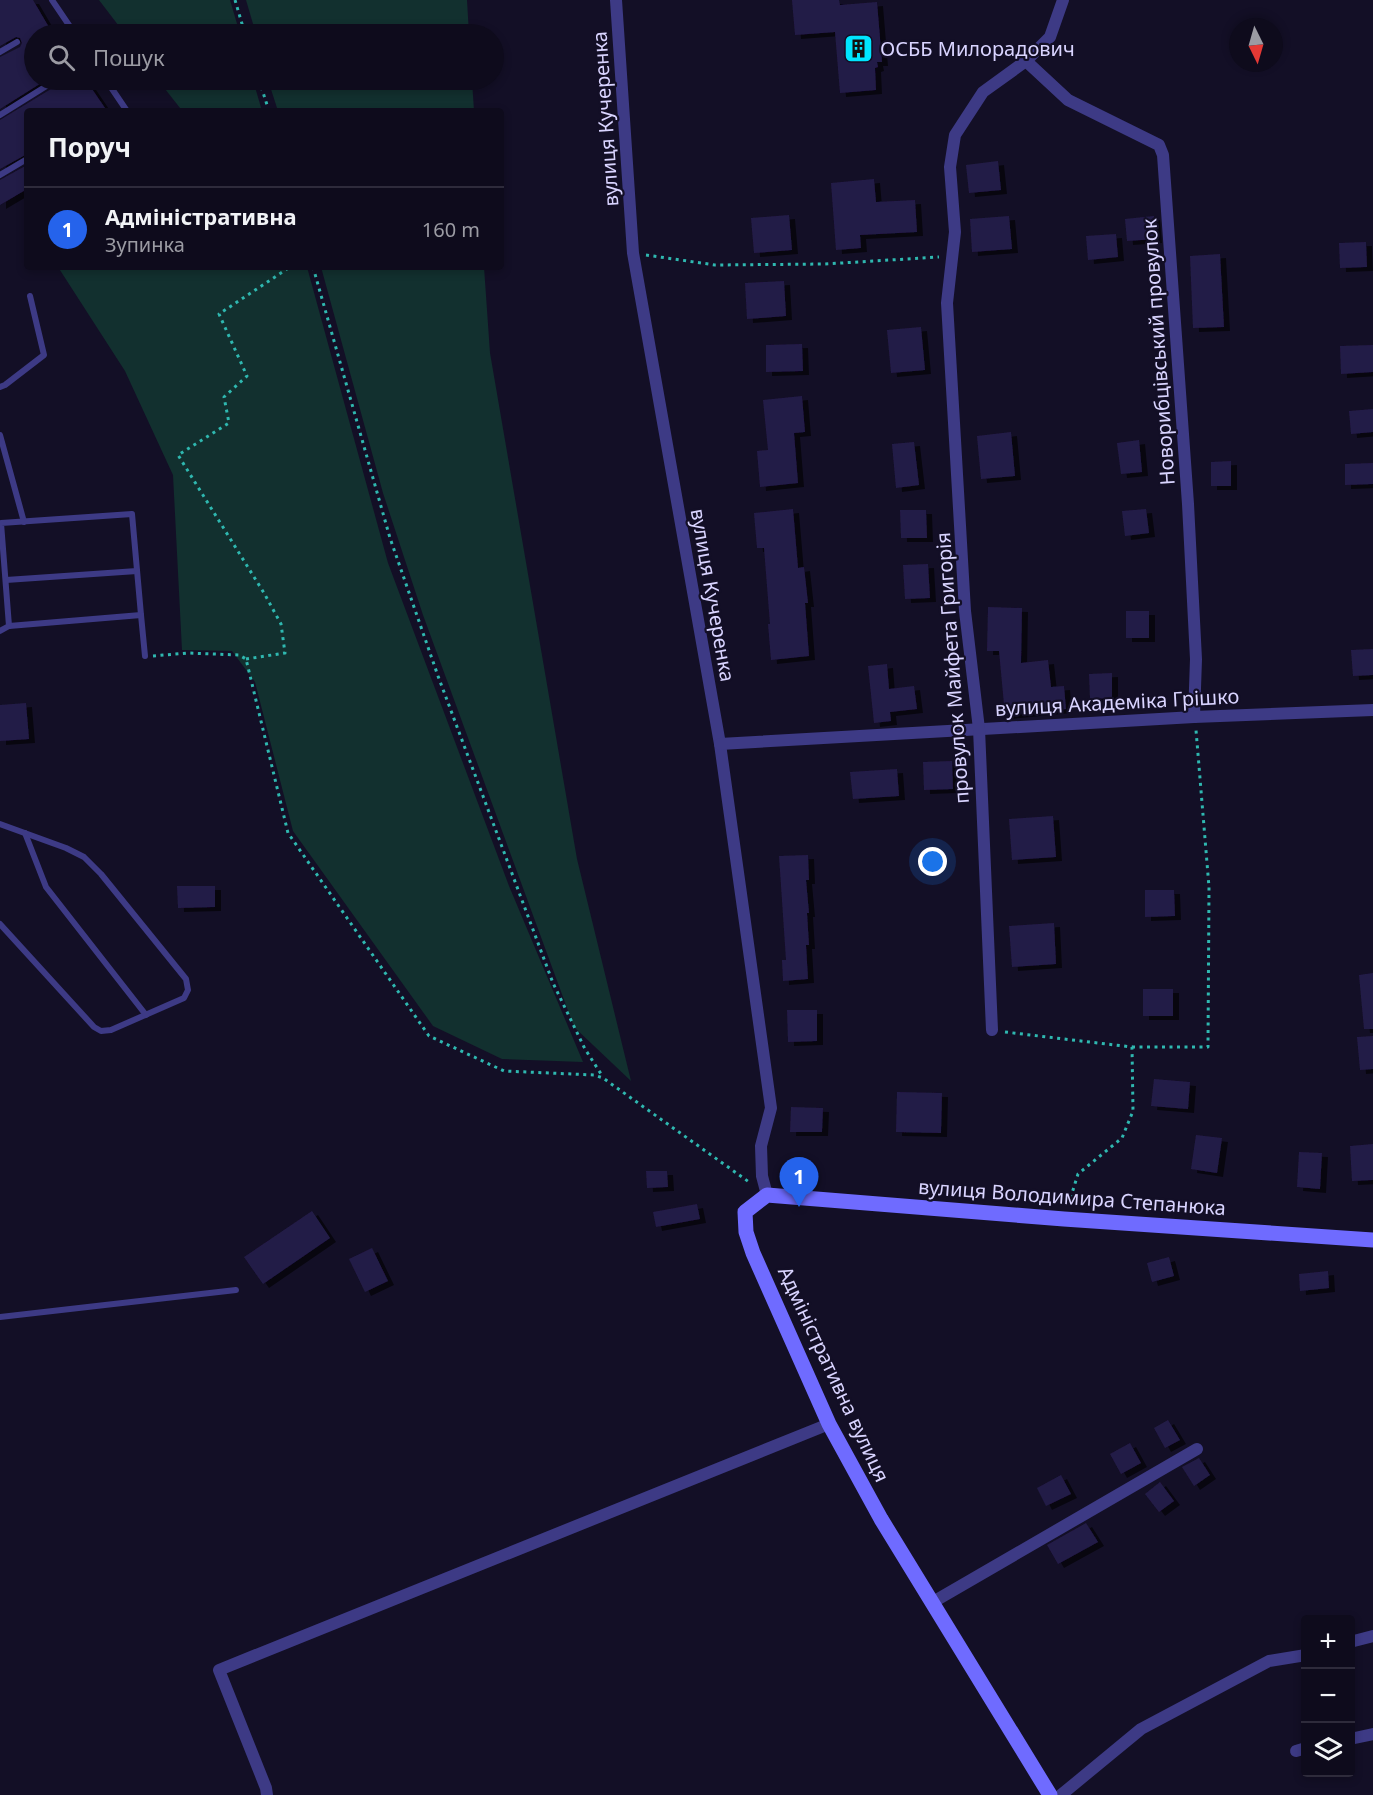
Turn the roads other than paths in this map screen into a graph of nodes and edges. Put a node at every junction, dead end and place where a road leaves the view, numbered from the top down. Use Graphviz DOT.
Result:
graph roads {
  1 [pos="52,0"];
  2 [pos="616,0"];
  3 [pos="1063,0"];
  4 [pos="68,24"];
  5 [pos="17,42"];
  6 [pos="0,52"];
  7 [pos="1026,61"];
  8 [pos="40,90"];
  9 [pos="113,90"];
  10 [pos="125,108"];
  11 [pos="0,115"];
  12 [pos="24,161"];
  13 [pos="0,175"];
  14 [pos="30,296"];
  15 [pos="0,387"];
  16 [pos="0,435"];
  17 [pos="24,522"];
  18 [pos="137,572"];
  19 [pos="6,580"];
  20 [pos="141,615"];
  21 [pos="9,626"];
  22 [pos="0,631"];
  23 [pos="146,657"];
  24 [pos="1373,710"];
  25 [pos="1194,717"];
  26 [pos="979,729"];
  27 [pos="720,744"];
  28 [pos="0,824"];
  29 [pos="25,833"];
  30 [pos="0,924"];
  31 [pos="146,1015"];
  32 [pos="992,1030"];
  33 [pos="767,1195"];
  34 [pos="1373,1240"];
  35 [pos="236,1290"];
  36 [pos="0,1317"];
  37 [pos="830,1424"];
  38 [pos="1197,1449"];
  39 [pos="933,1602"];
  40 [pos="1373,1636"];
  41 [pos="1355,1641"];
  42 [pos="1301,1656"];
  43 [pos="1373,1734"];
  44 [pos="1355,1738"];
  45 [pos="267,1795"];
  46 [pos="1050,1795"];
  47 [pos="1061,1795"];
  1 -- 4 [label="lane"];
  2 -- 27 [label="street, вулиця Кучеренка"];
  3 -- 7 [label="street, провулок Майфета Григорія"];
  5 -- 6 [label="lane"];
  7 -- 25 [label="street, Новорибцівський провулок"];
  7 -- 26 [label="street, провулок Майфета Григорія"];
  8 -- 11 [label="lane"];
  9 -- 10 [label="lane"];
  12 -- 13 [label="lane"];
  14 -- 15 [label="lane"];
  16 -- 17 [label="lane"];
  17 -- 18 [label="lane"];
  17 -- 19 [label="lane"];
  18 -- 19 [label="lane"];
  18 -- 20 [label="lane"];
  19 -- 21 [label="lane"];
  20 -- 21 [label="lane"];
  20 -- 23 [label="lane"];
  21 -- 22 [label="lane"];
  24 -- 25 [label="street, вулиця Академіка Грішко"];
  25 -- 26 [label="street, вулиця Академіка Грішко"];
  26 -- 27 [label="street, вулиця Академіка Грішко"];
  26 -- 32 [label="street, провулок Майфета Григорія"];
  27 -- 33 [label="street, вулиця Кучеренка"];
  28 -- 29 [label="lane"];
  29 -- 31 [label="lane"];
  29 -- 31 [label="lane"];
  30 -- 31 [label="lane"];
  33 -- 34 [label="street, вулиця Володимира Степанюка"];
  33 -- 37 [label="street, Адміністративна вулиця"];
  35 -- 36 [label="lane"];
  37 -- 39 [label="street, Адміністративна вулиця"];
  37 -- 45 [label="street"];
  38 -- 39 [label="street"];
  39 -- 46 [label="street, Адміністративна вулиця"];
  40 -- 41 [label="street"];
  42 -- 47 [label="street"];
  43 -- 44 [label="street"];
}
